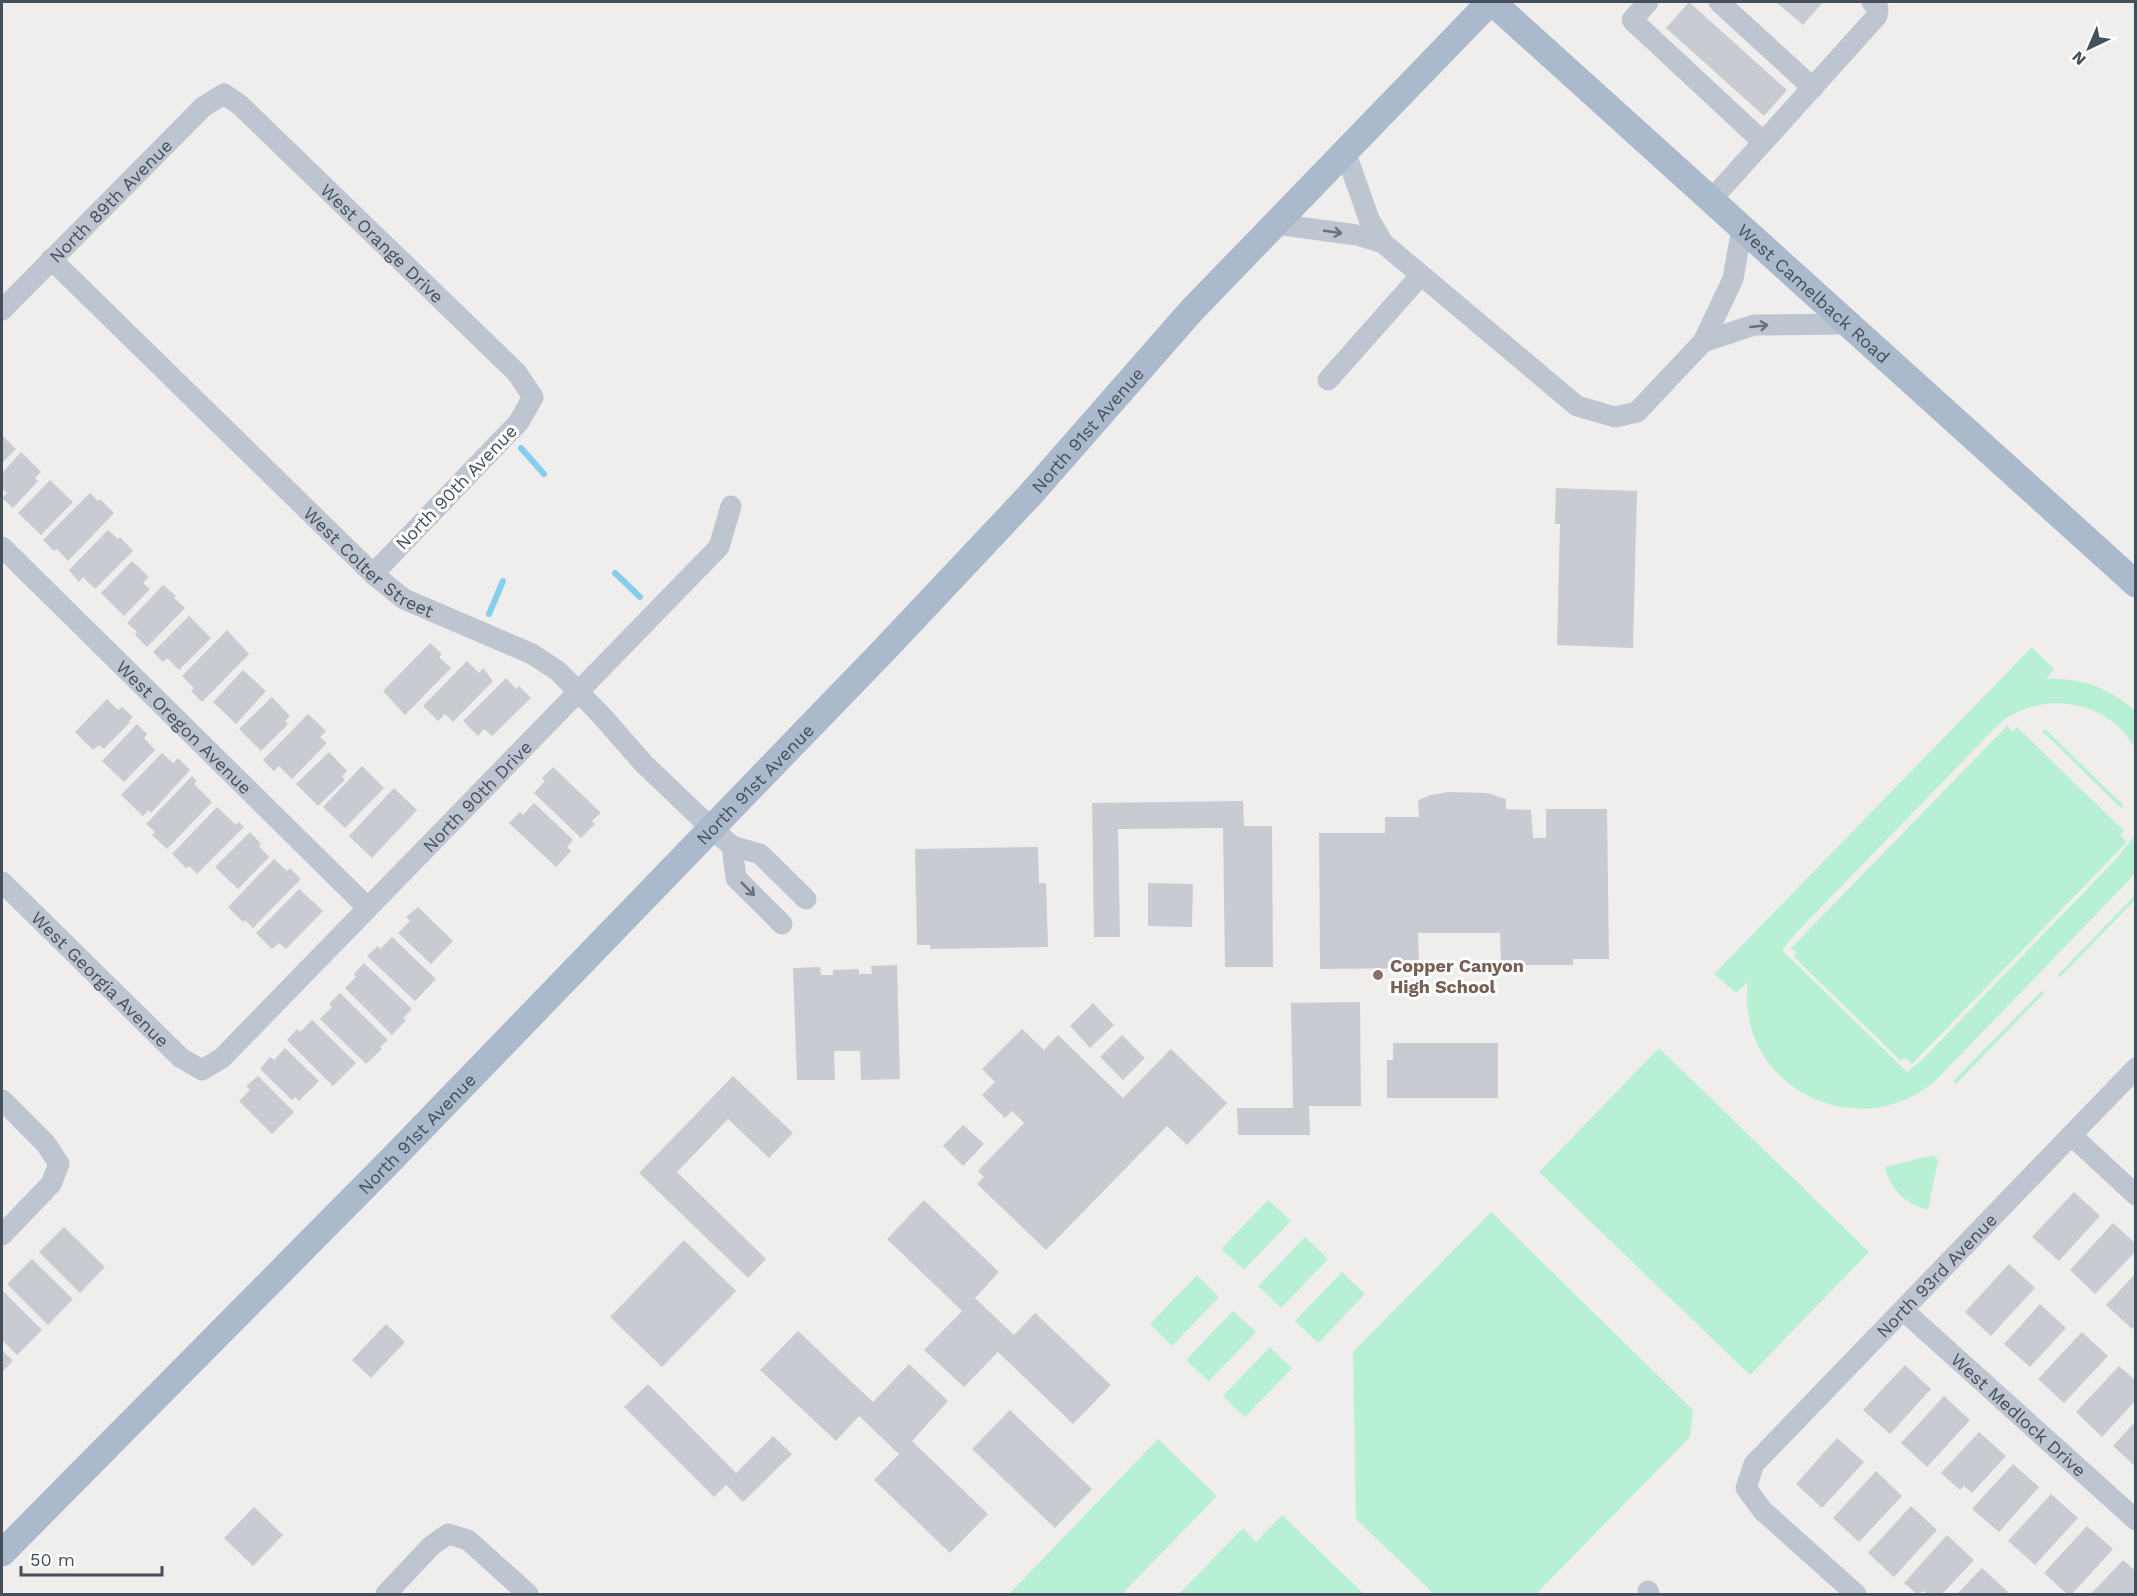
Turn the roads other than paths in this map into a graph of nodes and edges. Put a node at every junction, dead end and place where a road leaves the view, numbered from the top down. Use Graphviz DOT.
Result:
graph roads {
  1 [pos="1491,2"];
  2 [pos="1648,2"];
  3 [pos="1719,2"];
  4 [pos="1872,2"];
  5 [pos="1813,88"];
  6 [pos="224,94"];
  7 [pos="1763,142"];
  8 [pos="1345,151"];
  9 [pos="1710,200"];
  10 [pos="1275,224"];
  11 [pos="1742,228"];
  12 [pos="1383,243"];
  13 [pos="51,259"];
  14 [pos="1421,275"];
  15 [pos="2,310"];
  16 [pos="1848,324"];
  17 [pos="1703,342"];
  18 [pos="1328,380"];
  19 [pos="533,397"];
  20 [pos="731,506"];
  21 [pos="2,547"];
  22 [pos="373,574"];
  23 [pos="2136,584"];
  24 [pos="579,692"];
  25 [pos="711,828"];
  26 [pos="732,846"];
  27 [pos="2,882"];
  28 [pos="806,899"];
  29 [pos="367,907"];
  30 [pos="782,924"];
  31 [pos="2136,1068"];
  32 [pos="202,1070"];
  33 [pos="2,1100"];
  34 [pos="2071,1135"];
  35 [pos="2136,1195"];
  36 [pos="2,1235"];
  37 [pos="1903,1310"];
  38 [pos="2136,1520"];
  39 [pos="2,1553"];
  40 [pos="386,1594"];
  41 [pos="528,1594"];
  42 [pos="1856,1594"];
  1 -- 8 [label="main road, North 91st Avenue"];
  1 -- 9 [label="main road, West Camelback Road"];
  2 -- 7 [label="street"];
  3 -- 5 [label="street"];
  4 -- 5 [label="street"];
  5 -- 7 [label="street"];
  6 -- 13 [label="street, North 89th Avenue"];
  6 -- 19 [label="street, West Orange Drive"];
  7 -- 9 [label="street"];
  8 -- 10 [label="main road, North 91st Avenue"];
  8 -- 12 [label="street"];
  9 -- 11 [label="main road, West Camelback Road"];
  10 -- 12 [label="street, one-way"];
  10 -- 25 [label="main road, North 91st Avenue"];
  11 -- 16 [label="main road, West Camelback Road"];
  11 -- 17 [label="street"];
  12 -- 14 [label="street"];
  13 -- 15 [label="street, North 89th Avenue"];
  13 -- 22 [label="street, West Colter Street"];
  14 -- 17 [label="street"];
  14 -- 18 [label="street"];
  17 -- 16 [label="street, one-way"];
  16 -- 23 [label="main road, West Camelback Road"];
  19 -- 22 [label="street, North 90th Avenue"];
  20 -- 24 [label="street, North 90th Drive"];
  21 -- 29 [label="street, West Oregon Avenue"];
  22 -- 24 [label="street, West Colter Street"];
  24 -- 25 [label="street, West Colter Street"];
  24 -- 29 [label="street, North 90th Drive"];
  25 -- 26 [label="street, West Colter Street"];
  25 -- 39 [label="main road, North 91st Avenue"];
  26 -- 28 [label="street"];
  26 -- 30 [label="street, one-way"];
  27 -- 32 [label="street, West Georgia Avenue"];
  29 -- 32 [label="street, North 90th Drive"];
  31 -- 34 [label="street, North 93rd Avenue"];
  33 -- 36 [label="street"];
  34 -- 35 [label="street"];
  34 -- 37 [label="street, North 93rd Avenue"];
  37 -- 38 [label="street, West Medlock Drive"];
  37 -- 42 [label="street, North 93rd Avenue"];
  40 -- 41 [label="street"];
}
